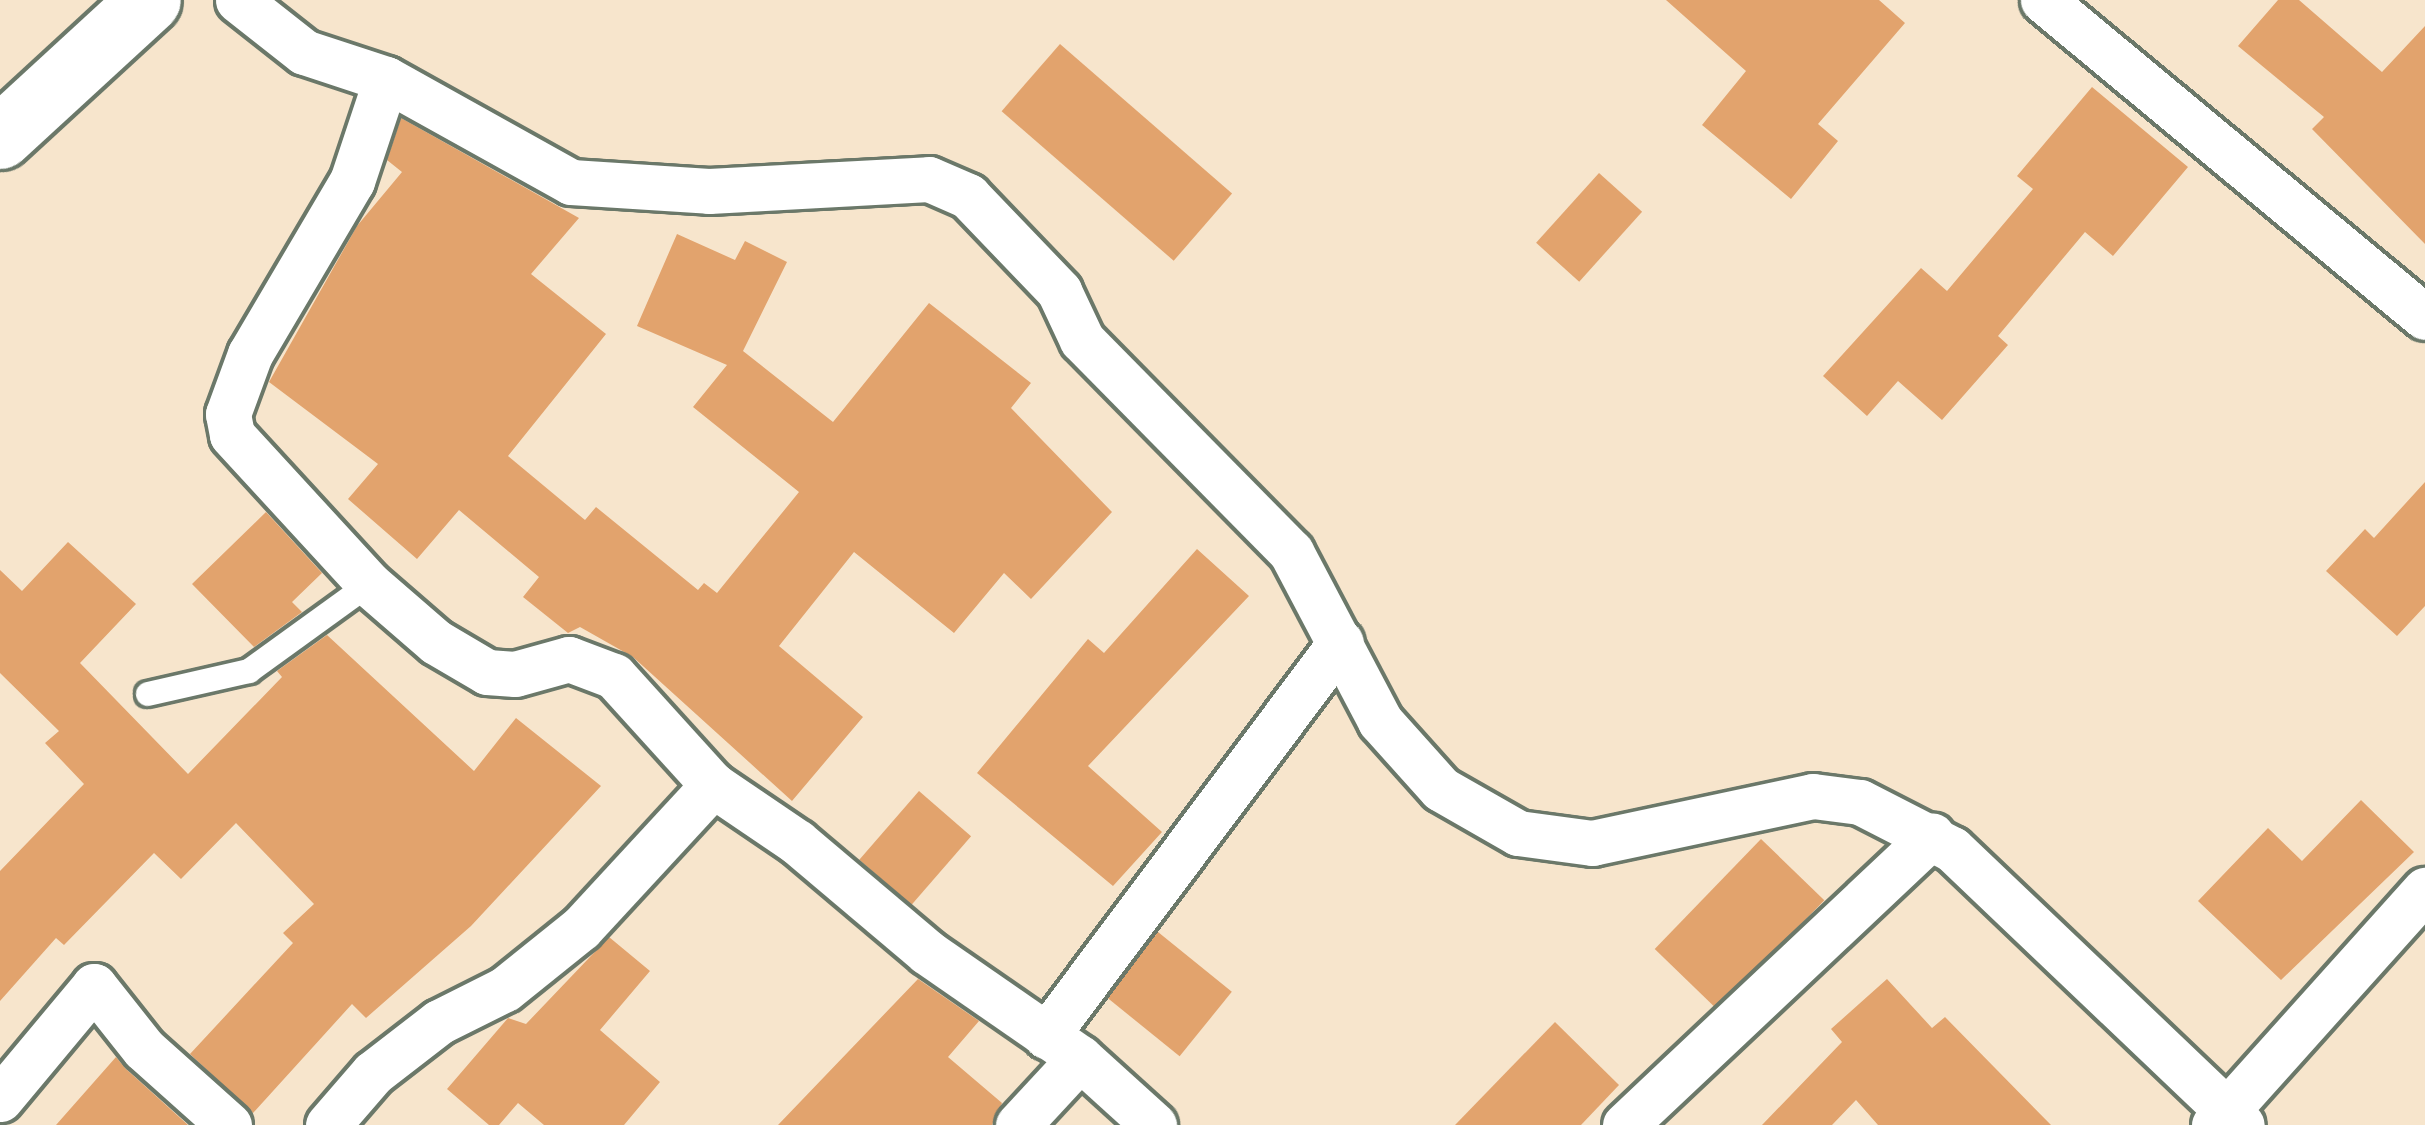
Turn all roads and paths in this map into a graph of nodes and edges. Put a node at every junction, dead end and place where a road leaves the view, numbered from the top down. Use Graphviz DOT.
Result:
graph roads {
  1 [pos="149,0"];
  2 [pos="238,0"];
  3 [pos="2043,0"];
  4 [pos="386,80"];
  5 [pos="0,137"];
  6 [pos="2425,317"];
  7 [pos="369,584"];
  8 [pos="1341,642"];
  9 [pos="148,694"];
  10 [pos="713,785"];
  11 [pos="1932,836"];
  12 [pos="2425,890"];
  13 [pos="1063,1047"];
  14 [pos="0,1099"];
  15 [pos="2228,1120"];
  16 [pos="229,1125"];
  17 [pos="328,1125"];
  18 [pos="1018,1125"];
  19 [pos="1154,1125"];
  20 [pos="1625,1125"];
  1 -- 5 [label="main road"];
  2 -- 4 [label="street"];
  3 -- 6 [label="street"];
  4 -- 7 [label="street"];
  4 -- 8 [label="street"];
  7 -- 9 [label="lane"];
  7 -- 10 [label="street"];
  8 -- 11 [label="street"];
  8 -- 13 [label="street"];
  10 -- 13 [label="street"];
  10 -- 17 [label="street"];
  11 -- 15 [label="street"];
  11 -- 20 [label="street"];
  12 -- 15 [label="street"];
  13 -- 18 [label="street"];
  13 -- 19 [label="street"];
  14 -- 16 [label="street"];
}
